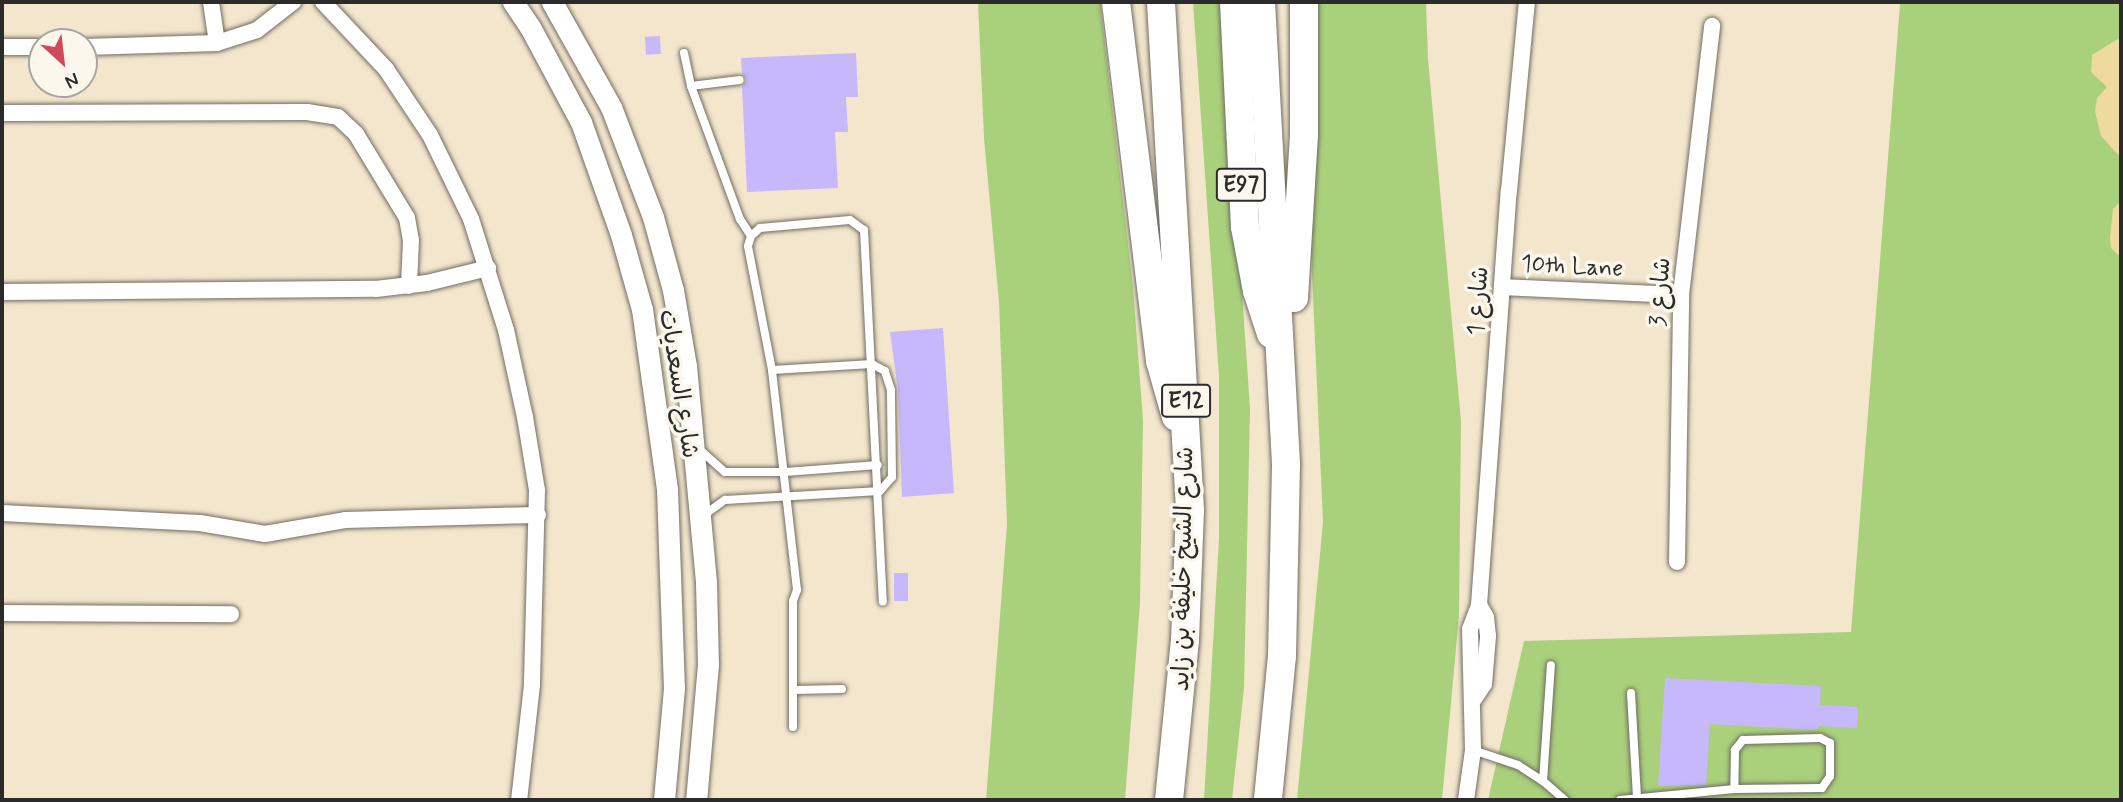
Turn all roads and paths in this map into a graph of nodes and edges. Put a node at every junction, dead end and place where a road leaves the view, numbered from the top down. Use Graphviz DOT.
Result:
graph roads {
  1 [pos="211,2"];
  2 [pos="293,2"];
  3 [pos="323,2"];
  4 [pos="513,2"];
  5 [pos="552,2"];
  6 [pos="1115,2"];
  7 [pos="1161,2"];
  8 [pos="1234,2"];
  9 [pos="1261,2"];
  10 [pos="1304,2"];
  11 [pos="1527,2"];
  12 [pos="1712,26"];
  13 [pos="217,43"];
  14 [pos="2,47"];
  15 [pos="28,47"];
  16 [pos="98,47"];
  17 [pos="684,53"];
  18 [pos="740,80"];
  19 [pos="691,86"];
  20 [pos="2,113"];
  21 [pos="751,236"];
  22 [pos="488,268"];
  23 [pos="409,286"];
  24 [pos="1503,287"];
  25 [pos="2,292"];
  26 [pos="1681,295"];
  27 [pos="1283,363"];
  28 [pos="872,364"];
  29 [pos="772,370"];
  30 [pos="693,441"];
  31 [pos="1188,443"];
  32 [pos="878,465"];
  33 [pos="785,472"];
  34 [pos="880,491"];
  35 [pos="788,497"];
  36 [pos="2,513"];
  37 [pos="538,515"];
  38 [pos="700,520"];
  39 [pos="1677,562"];
  40 [pos="883,602"];
  41 [pos="2,613"];
  42 [pos="231,614"];
  43 [pos="1551,665"];
  44 [pos="842,689"];
  45 [pos="793,690"];
  46 [pos="1631,693"];
  47 [pos="793,727"];
  48 [pos="1473,750"];
  49 [pos="1543,781"];
  50 [pos="1734,789"];
  51 [pos="1637,797"];
  52 [pos="519,800"];
  53 [pos="664,800"];
  54 [pos="696,800"];
  55 [pos="1169,800"];
  56 [pos="1268,800"];
  57 [pos="1466,800"];
  58 [pos="1565,800"];
  59 [pos="1620,800"];
  1 -- 13 [label="street"];
  2 -- 13 [label="street"];
  3 -- 22 [label="street"];
  4 -- 53 [label="street, شارع السعديات"];
  5 -- 30 [label="street, شارع السعديات"];
  6 -- 31 [label="highway"];
  7 -- 31 [label="highway, شارع الشيخ خليفة بن زايد / E12"];
  8 -- 27 [label="highway, E97"];
  9 -- 27 [label="highway"];
  10 -- 27 [label="highway"];
  11 -- 24 [label="street, شارع 1"];
  12 -- 26 [label="street, شارع 3"];
  13 -- 16 [label="street"];
  14 -- 15 [label="street"];
  17 -- 19 [label="lane"];
  18 -- 19 [label="lane"];
  19 -- 21 [label="lane"];
  20 -- 23 [label="street"];
  21 -- 28 [label="lane"];
  21 -- 29 [label="lane"];
  22 -- 23 [label="street"];
  22 -- 37 [label="street"];
  23 -- 25 [label="street"];
  24 -- 26 [label="street, 10th Lane"];
  24 -- 48 [label="street, شارع 1"];
  26 -- 39 [label="street, شارع 3"];
  27 -- 56 [label="highway"];
  28 -- 29 [label="lane"];
  28 -- 32 [label="lane"];
  28 -- 34 [label="lane"];
  29 -- 33 [label="lane"];
  30 -- 33 [label="lane"];
  30 -- 38 [label="street, شارع السعديات"];
  31 -- 55 [label="highway, شارع الشيخ خليفة بن زايد / E12"];
  32 -- 33 [label="lane"];
  32 -- 34 [label="lane"];
  33 -- 35 [label="lane"];
  34 -- 35 [label="lane"];
  34 -- 40 [label="lane"];
  35 -- 38 [label="lane"];
  35 -- 45 [label="lane"];
  36 -- 37 [label="street"];
  37 -- 52 [label="street"];
  38 -- 54 [label="street, شارع السعديات"];
  41 -- 42 [label="street"];
  43 -- 49 [label="lane"];
  44 -- 45 [label="lane"];
  45 -- 47 [label="lane"];
  46 -- 51 [label="lane"];
  48 -- 49 [label="lane"];
  48 -- 57 [label="street, شارع 1"];
  49 -- 58 [label="lane"];
  50 -- 50 [label="lane"];
  50 -- 51 [label="lane"];
  51 -- 59 [label="lane"];
}
